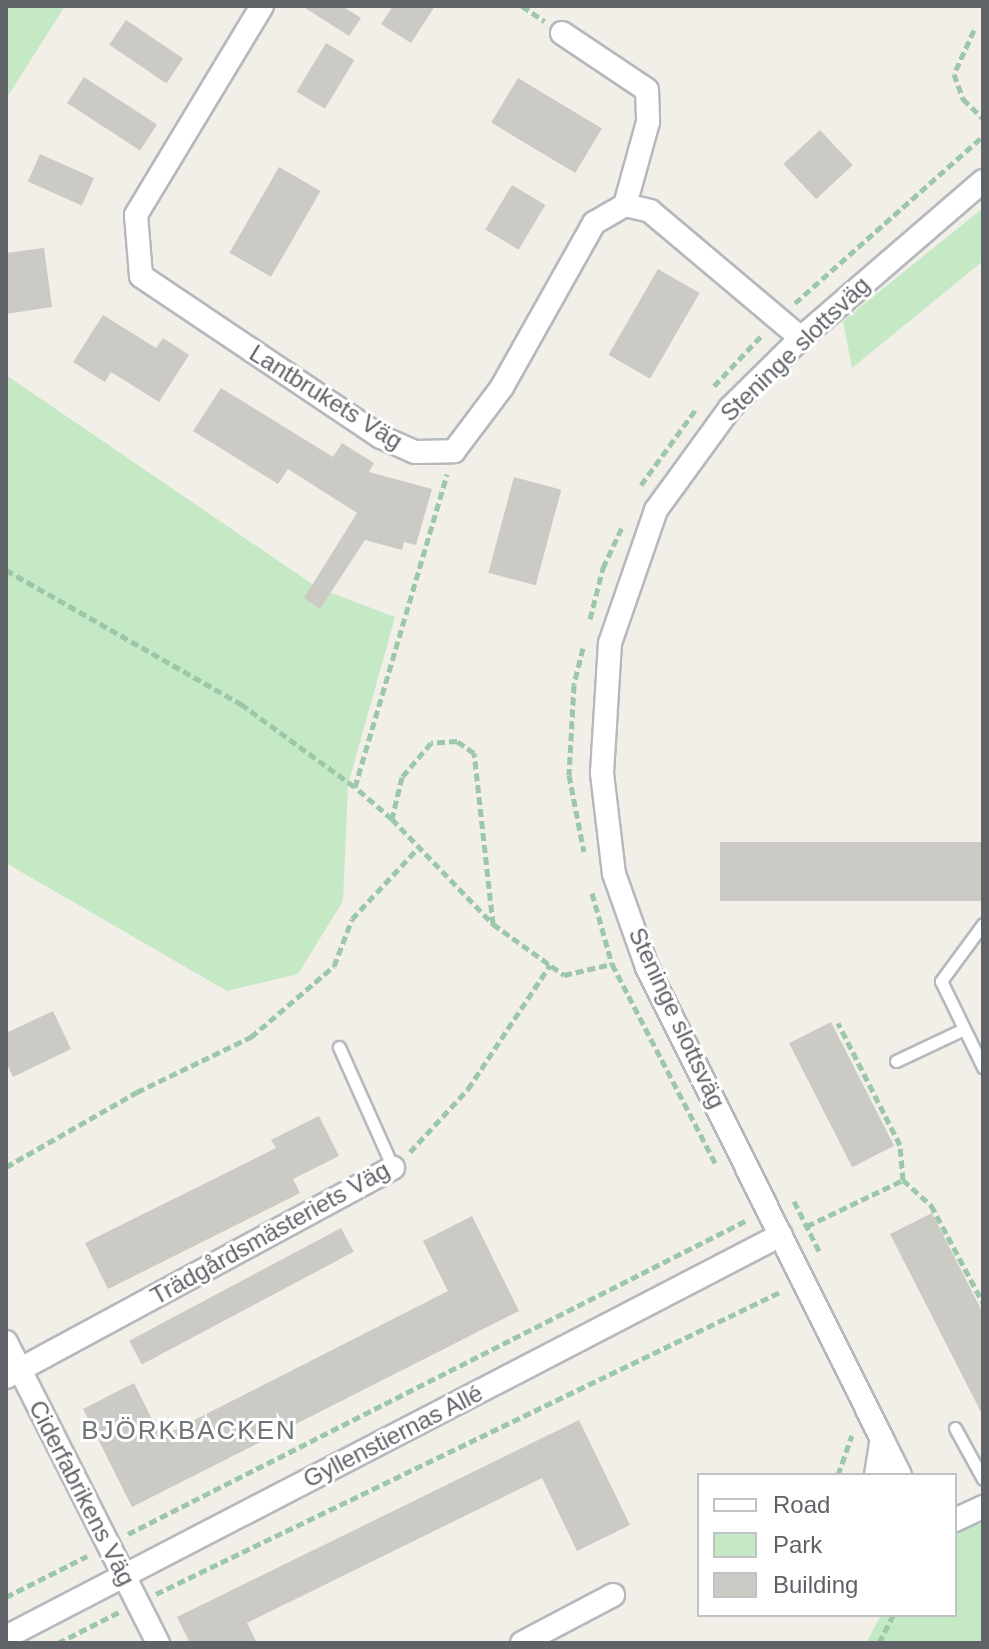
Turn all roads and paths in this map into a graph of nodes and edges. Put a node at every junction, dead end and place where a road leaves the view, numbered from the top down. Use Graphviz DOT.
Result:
graph roads {
  1 [pos="262,6"];
  2 [pos="974,30"];
  3 [pos="562,33"];
  4 [pos="983,118"];
  5 [pos="983,136"];
  6 [pos="983,181"];
  7 [pos="625,205"];
  8 [pos="780,317"];
  9 [pos="801,338"];
  10 [pos="709,393"];
  11 [pos="699,405"];
  12 [pos="454,451"];
  13 [pos="636,495"];
  14 [pos="623,524"];
  15 [pos="6,570"];
  16 [pos="588,626"];
  17 [pos="585,641"];
  18 [pos="355,787"];
  19 [pos="392,819"];
  20 [pos="417,849"];
  21 [pos="586,860"];
  22 [pos="592,889"];
  23 [pos="493,924"];
  24 [pos="983,924"];
  25 [pos="612,964"];
  26 [pos="550,965"];
  27 [pos="838,1023"];
  28 [pos="964,1029"];
  29 [pos="339,1047"];
  30 [pos="896,1061"];
  31 [pos="983,1067"];
  32 [pos="6,1167"];
  33 [pos="393,1168"];
  34 [pos="720,1172"];
  35 [pos="903,1180"];
  36 [pos="740,1210"];
  37 [pos="745,1221"];
  38 [pos="807,1226"];
  39 [pos="781,1235"];
  40 [pos="760,1247"];
  41 [pos="782,1291"];
  42 [pos="983,1303"];
  43 [pos="789,1305"];
  44 [pos="6,1342"];
  45 [pos="13,1374"];
  46 [pos="955,1428"];
  47 [pos="853,1431"];
  48 [pos="882,1439"];
  49 [pos="839,1473"];
  50 [pos="876,1473"];
  51 [pos="899,1473"];
  52 [pos="983,1479"];
  53 [pos="983,1507"];
  54 [pos="957,1519"];
  55 [pos="106,1546"];
  56 [pos="123,1576"];
  57 [pos="613,1595"];
  58 [pos="6,1597"];
  59 [pos="138,1603"];
  60 [pos="892,1617"];
  61 [pos="6,1637"];
  62 [pos="58,1643"];
  63 [pos="158,1643"];
  64 [pos="522,1643"];
  65 [pos="879,1643"];
  1 -- 12 [label="street, Lantbrukets Väg"];
  2 -- 4 [label="path"];
  3 -- 7 [label="street"];
  5 -- 8 [label="path"];
  6 -- 9 [label="street, Steninge slottsväg"];
  7 -- 8 [label="street"];
  7 -- 12 [label="street"];
  8 -- 9 [label="street"];
  8 -- 10 [label="path"];
  9 -- 39 [label="street, Steninge slottsväg"];
  11 -- 13 [label="path"];
  12 -- 18 [label="path"];
  14 -- 16 [label="path"];
  15 -- 18 [label="path"];
  17 -- 21 [label="path"];
  18 -- 19 [label="path"];
  19 -- 20 [label="path"];
  19 -- 23 [label="path"];
  20 -- 23 [label="path"];
  20 -- 32 [label="path"];
  22 -- 25 [label="path"];
  23 -- 26 [label="path"];
  24 -- 28 [label="lane"];
  25 -- 26 [label="path"];
  25 -- 34 [label="path"];
  26 -- 33 [label="path, Trädgårdsmästeriets Väg"];
  27 -- 35 [label="path"];
  28 -- 30 [label="lane"];
  28 -- 31 [label="lane"];
  29 -- 33 [label="lane"];
  33 -- 45 [label="street, Trädgårdsmästeriets Väg"];
  35 -- 38 [label="path"];
  35 -- 42 [label="path"];
  36 -- 37 [label="path"];
  37 -- 40 [label="path"];
  37 -- 55 [label="path"];
  39 -- 40 [label="street, Gyllenstiernas Allé"];
  39 -- 48 [label="street, Steninge slottsväg"];
  40 -- 41 [label="path"];
  40 -- 56 [label="street, Gyllenstiernas Allé"];
  41 -- 43 [label="path"];
  41 -- 59 [label="path"];
  44 -- 45 [label="street, Ciderfabrikens Väg"];
  45 -- 55 [label="street, Ciderfabrikens Väg"];
  46 -- 52 [label="lane"];
  47 -- 49 [label="path"];
  48 -- 50 [label="street"];
  48 -- 51 [label="street, Steninge slottsväg"];
  53 -- 54 [label="street"];
  55 -- 56 [label="street, Ciderfabrikens Väg"];
  55 -- 58 [label="path"];
  56 -- 59 [label="street, Ciderfabrikens Väg"];
  56 -- 61 [label="street, Gyllenstiernas Allé"];
  57 -- 64 [label="street"];
  59 -- 62 [label="path"];
  59 -- 63 [label="street, Ciderfabrikens Väg"];
  60 -- 65 [label="path"];
}
